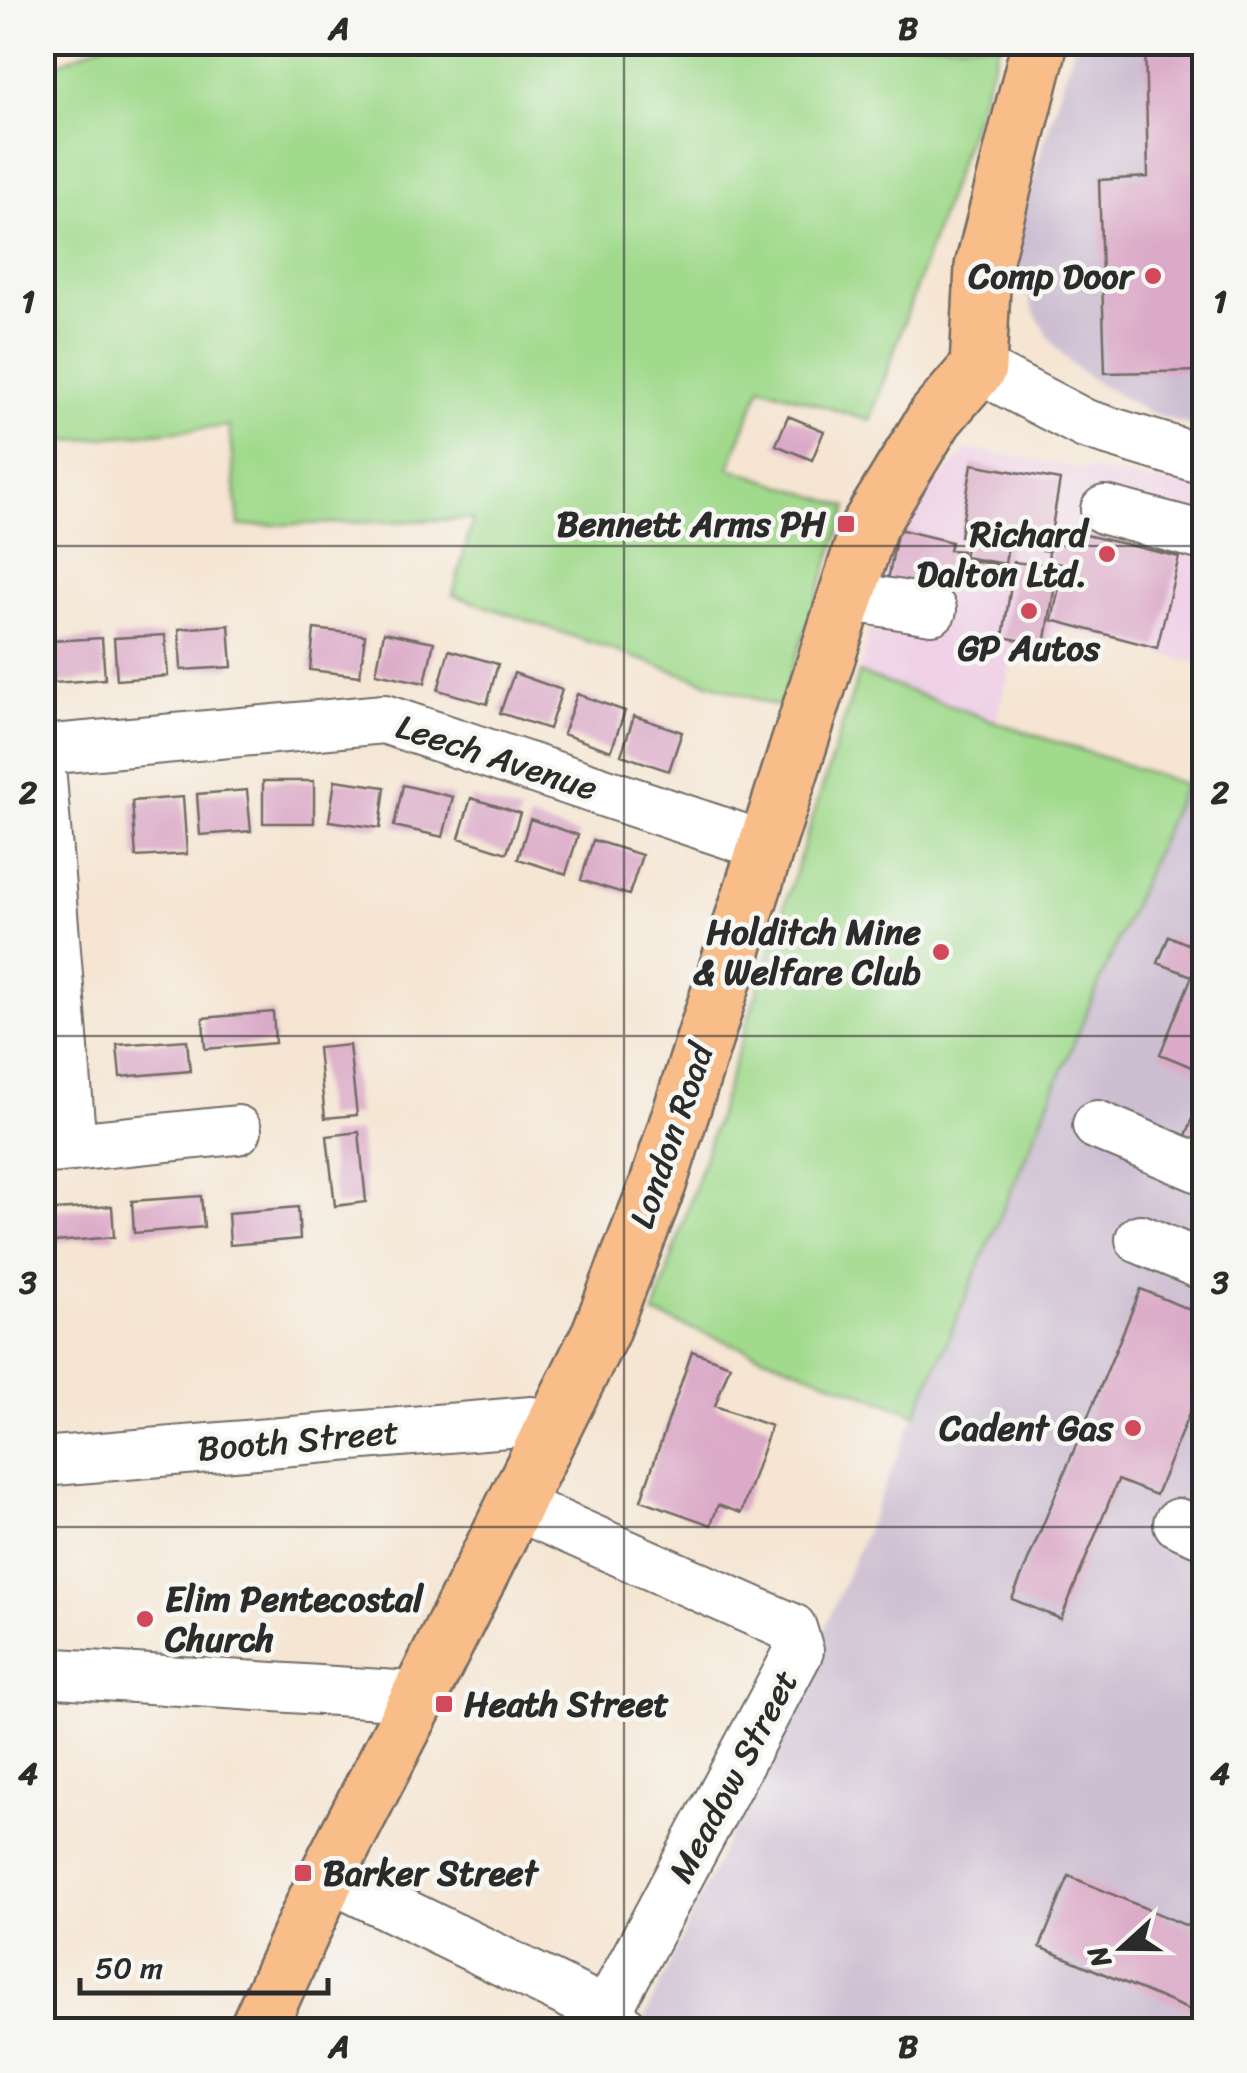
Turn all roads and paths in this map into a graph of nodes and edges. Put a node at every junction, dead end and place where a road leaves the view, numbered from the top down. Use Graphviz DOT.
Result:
graph roads {
  1 [pos="1040,42"];
  2 [pos="978,368"];
  3 [pos="1204,460"];
  4 [pos="1105,510"];
  5 [pos="1204,536"];
  6 [pos="846,596"];
  7 [pos="932,610"];
  8 [pos="42,750"];
  9 [pos="42,778"];
  10 [pos="764,846"];
  11 [pos="1097,1125"];
  12 [pos="238,1130"];
  13 [pos="57,1149"];
  14 [pos="1204,1170"];
  15 [pos="1140,1239"];
  16 [pos="1204,1266"];
  17 [pos="552,1432"];
  18 [pos="42,1462"];
  19 [pos="516,1505"];
  20 [pos="42,1672"];
  21 [pos="416,1704"];
  22 [pos="327,1876"];
  23 [pos="610,2024"];
  24 [pos="257,2030"];
  1 -- 2 [label="main road"];
  2 -- 3 [label="street"];
  2 -- 6 [label="main road, London Road"];
  4 -- 5 [label="street"];
  6 -- 7 [label="street"];
  6 -- 10 [label="main road, London Road"];
  8 -- 10 [label="street, Leech Avenue"];
  9 -- 13 [label="street"];
  10 -- 17 [label="main road, London Road"];
  11 -- 14 [label="street"];
  12 -- 13 [label="street"];
  15 -- 16 [label="street"];
  17 -- 18 [label="street, Booth Street"];
  17 -- 19 [label="main road, London Road"];
  19 -- 21 [label="main road, London Road"];
  19 -- 23 [label="street, Meadow Street"];
  20 -- 21 [label="street"];
  21 -- 22 [label="main road, London Road"];
  22 -- 23 [label="street"];
  22 -- 24 [label="main road, London Road"];
}
